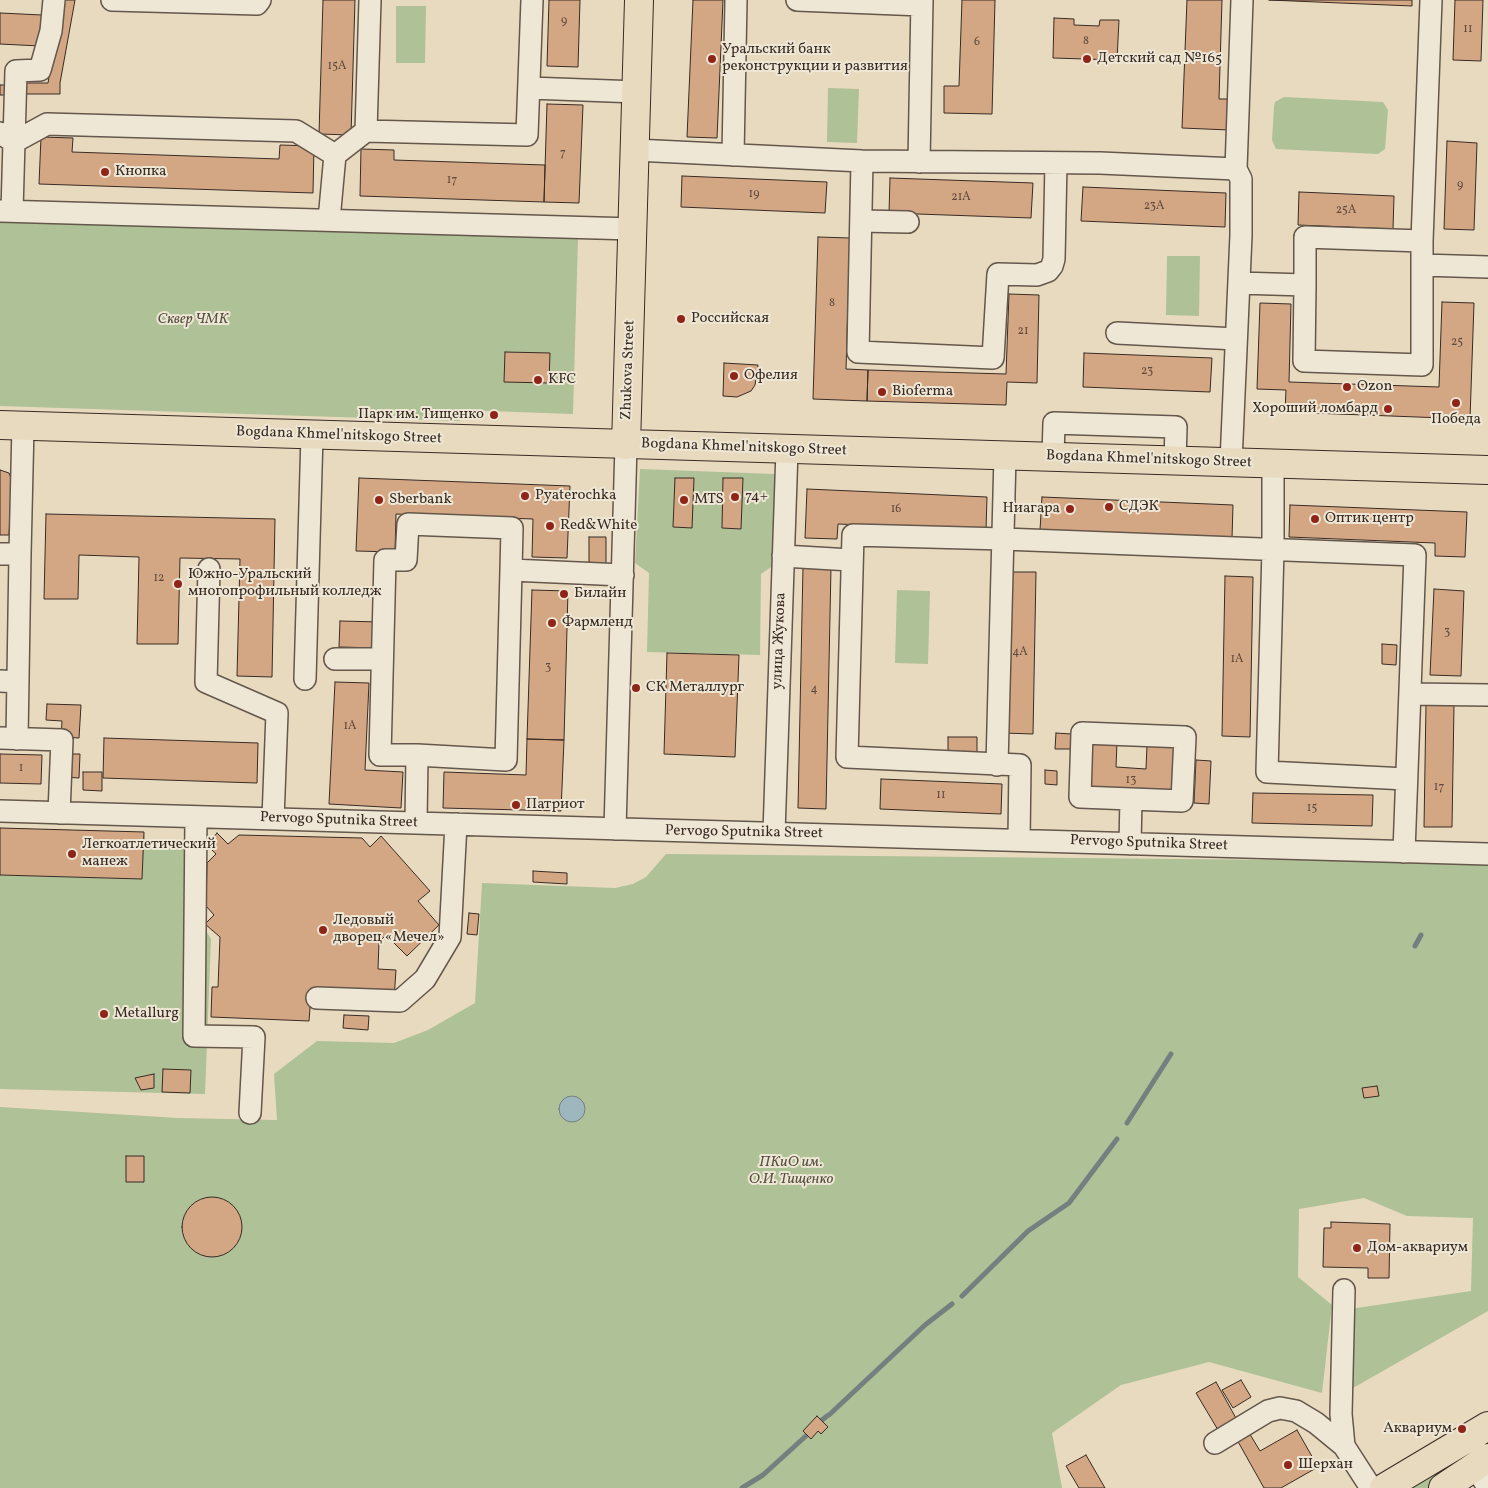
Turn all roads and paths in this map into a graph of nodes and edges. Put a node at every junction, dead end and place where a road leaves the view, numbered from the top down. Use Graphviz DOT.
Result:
graph roads {
  1 [pos="54,0"];
  2 [pos="112,0"];
  3 [pos="260,0"];
  4 [pos="370,0"];
  5 [pos="532,0"];
  6 [pos="639,0"];
  7 [pos="736,0"];
  8 [pos="797,0"];
  9 [pos="1242,0"];
  10 [pos="1431,0"];
  11 [pos="922,3"];
  12 [pos="8,70"];
  13 [pos="530,88"];
  14 [pos="637,92"];
  15 [pos="366,131"];
  16 [pos="7,137"];
  17 [pos="635,150"];
  18 [pos="335,155"];
  19 [pos="733,155"];
  20 [pos="862,161"];
  21 [pos="919,162"];
  22 [pos="1056,163"];
  23 [pos="1236,169"];
  24 [pos="6,211"];
  25 [pos="328,220"];
  26 [pos="861,221"];
  27 [pos="908,222"];
  28 [pos="633,229"];
  29 [pos="1422,241"];
  30 [pos="1422,265"];
  31 [pos="1488,267"];
  32 [pos="1238,283"];
  33 [pos="1304,285"];
  34 [pos="1117,333"];
  35 [pos="1236,338"];
  36 [pos="11,426"];
  37 [pos="312,435"];
  38 [pos="626,444"];
  39 [pos="787,450"];
  40 [pos="1005,456"];
  41 [pos="1231,462"];
  42 [pos="1273,463"];
  43 [pos="1488,470"];
  44 [pos="1004,539"];
  45 [pos="1273,549"];
  46 [pos="10,554"];
  47 [pos="783,556"];
  48 [pos="851,560"];
  49 [pos="209,569"];
  50 [pos="511,570"];
  51 [pos="623,575"];
  52 [pos="334,659"];
  53 [pos="382,659"];
  54 [pos="305,678"];
  55 [pos="9,682"];
  56 [pos="1410,694"];
  57 [pos="1488,695"];
  58 [pos="9,738"];
  59 [pos="418,755"];
  60 [pos="997,764"];
  61 [pos="1406,779"];
  62 [pos="1131,799"];
  63 [pos="0,811"];
  64 [pos="59,812"];
  65 [pos="196,817"];
  66 [pos="273,819"];
  67 [pos="416,823"];
  68 [pos="456,824"];
  69 [pos="615,829"];
  70 [pos="774,833"];
  71 [pos="1019,840"];
  72 [pos="1130,844"];
  73 [pos="1404,852"];
  74 [pos="1488,854"];
  75 [pos="317,998"];
  76 [pos="250,1113"];
  77 [pos="1344,1290"];
  78 [pos="1488,1426"];
  79 [pos="1214,1443"];
  80 [pos="1344,1446"];
  81 [pos="1484,1470"];
  82 [pos="1371,1488"];
  83 [pos="1384,1488"];
  84 [pos="1443,1488"];
  1 -- 12 [label="street"];
  2 -- 3 [label="street"];
  4 -- 15 [label="street"];
  5 -- 13 [label="street"];
  6 -- 14 [label="main road, Zhukova Street"];
  7 -- 19 [label="street"];
  8 -- 11 [label="street"];
  9 -- 23 [label="street"];
  10 -- 29 [label="street"];
  11 -- 21 [label="street"];
  12 -- 16 [label="street"];
  13 -- 14 [label="street"];
  13 -- 15 [label="street"];
  14 -- 17 [label="main road, Zhukova Street"];
  15 -- 18 [label="street"];
  16 -- 18 [label="street"];
  16 -- 24 [label="street"];
  17 -- 19 [label="street"];
  17 -- 28 [label="main road, Zhukova Street"];
  18 -- 25 [label="street"];
  19 -- 20 [label="street"];
  20 -- 21 [label="street"];
  20 -- 26 [label="street"];
  21 -- 22 [label="street"];
  22 -- 23 [label="street"];
  22 -- 26 [label="street"];
  23 -- 32 [label="street"];
  24 -- 25 [label="street"];
  25 -- 28 [label="street"];
  26 -- 27 [label="street"];
  28 -- 38 [label="main road, Zhukova Street"];
  29 -- 30 [label="street"];
  29 -- 33 [label="street"];
  30 -- 31 [label="street"];
  30 -- 33 [label="street"];
  32 -- 33 [label="street"];
  32 -- 35 [label="street"];
  34 -- 35 [label="street"];
  35 -- 41 [label="street"];
  36 -- 37 [label="main road, Bogdana Khmel'nitskogo Street"];
  36 -- 46 [label="street"];
  37 -- 38 [label="main road, Bogdana Khmel'nitskogo Street"];
  37 -- 54 [label="street"];
  38 -- 39 [label="main road, Bogdana Khmel'nitskogo Street"];
  38 -- 51 [label="street, Zhukova Street"];
  39 -- 40 [label="main road, Bogdana Khmel'nitskogo Street"];
  39 -- 47 [label="street, улица Жукова"];
  40 -- 41 [label="main road, Bogdana Khmel'nitskogo Street"];
  40 -- 44 [label="street"];
  41 -- 42 [label="main road, Bogdana Khmel'nitskogo Street"];
  42 -- 43 [label="main road, Bogdana Khmel'nitskogo Street"];
  42 -- 45 [label="street"];
  44 -- 45 [label="street"];
  44 -- 48 [label="street"];
  44 -- 60 [label="street"];
  45 -- 56 [label="street"];
  45 -- 61 [label="street"];
  46 -- 55 [label="street"];
  47 -- 48 [label="street"];
  47 -- 70 [label="street, улица Жукова"];
  48 -- 60 [label="street"];
  49 -- 66 [label="street"];
  50 -- 51 [label="street"];
  50 -- 53 [label="street"];
  50 -- 59 [label="street"];
  51 -- 69 [label="street, Zhukova Street"];
  52 -- 53 [label="street"];
  53 -- 59 [label="street"];
  55 -- 58 [label="street"];
  56 -- 57 [label="street"];
  56 -- 61 [label="street"];
  58 -- 64 [label="street"];
  59 -- 67 [label="street"];
  60 -- 71 [label="street"];
  61 -- 73 [label="street"];
  62 -- 62 [label="street"];
  62 -- 72 [label="street"];
  63 -- 64 [label="street, Pervogo Sputnika Street"];
  64 -- 65 [label="street, Pervogo Sputnika Street"];
  65 -- 66 [label="street, Pervogo Sputnika Street"];
  65 -- 76 [label="street"];
  66 -- 67 [label="street, Pervogo Sputnika Street"];
  67 -- 68 [label="street, Pervogo Sputnika Street"];
  68 -- 69 [label="street, Pervogo Sputnika Street"];
  68 -- 75 [label="street"];
  69 -- 70 [label="street, Pervogo Sputnika Street"];
  70 -- 71 [label="street, Pervogo Sputnika Street"];
  71 -- 72 [label="street, Pervogo Sputnika Street"];
  72 -- 73 [label="street, Pervogo Sputnika Street"];
  73 -- 74 [label="street, Pervogo Sputnika Street"];
  77 -- 80 [label="street"];
  78 -- 83 [label="main road"];
  79 -- 80 [label="street"];
  80 -- 82 [label="street"];
  81 -- 84 [label="main road"];
}
